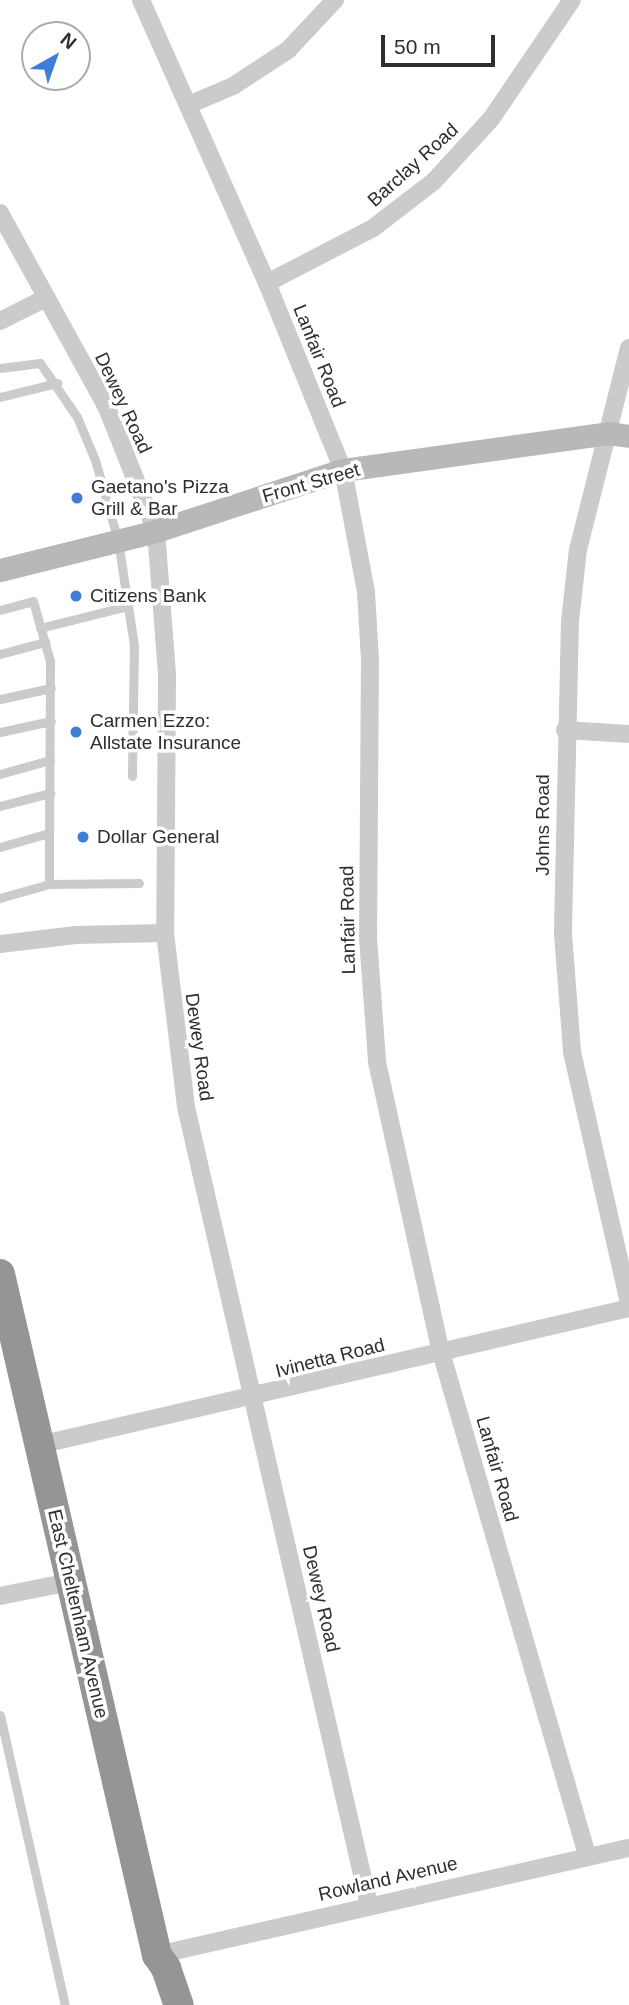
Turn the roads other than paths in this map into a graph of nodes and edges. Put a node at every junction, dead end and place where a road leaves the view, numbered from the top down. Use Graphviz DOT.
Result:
graph roads {
  1 [pos="141,0"];
  2 [pos="335,0"];
  3 [pos="572,0"];
  4 [pos="188,105"];
  5 [pos="0,213"];
  6 [pos="267,283"];
  7 [pos="46,298"];
  8 [pos="0,321"];
  9 [pos="629,348"];
  10 [pos="0,368"];
  11 [pos="57,383"];
  12 [pos="0,397"];
  13 [pos="618,434"];
  14 [pos="343,470"];
  15 [pos="156,531"];
  16 [pos="118,541"];
  17 [pos="0,570"];
  18 [pos="128,606"];
  19 [pos="0,610"];
  20 [pos="40,628"];
  21 [pos="45,642"];
  22 [pos="0,654"];
  23 [pos="51,688"];
  24 [pos="0,699"];
  25 [pos="51,721"];
  26 [pos="565,730"];
  27 [pos="0,732"];
  28 [pos="629,734"];
  29 [pos="50,760"];
  30 [pos="0,774"];
  31 [pos="132,776"];
  32 [pos="50,793"];
  33 [pos="0,806"];
  34 [pos="49,833"];
  35 [pos="0,847"];
  36 [pos="139,883"];
  37 [pos="49,884"];
  38 [pos="0,898"];
  39 [pos="165,933"];
  40 [pos="0,944"];
  41 [pos="0,1274"];
  42 [pos="629,1302"];
  43 [pos="629,1308"];
  44 [pos="441,1352"];
  45 [pos="253,1398"];
  46 [pos="39,1445"];
  47 [pos="70,1582"];
  48 [pos="0,1596"];
  49 [pos="0,1715"];
  50 [pos="629,1847"];
  51 [pos="587,1855"];
  52 [pos="369,1905"];
  53 [pos="157,1955"];
  54 [pos="66,2004"];
  55 [pos="160,2005"];
  56 [pos="178,2005"];
  1 -- 4 [label="street, Lanfair Road"];
  2 -- 4 [label="street"];
  3 -- 6 [label="street, Barclay Road"];
  4 -- 6 [label="street, Lanfair Road"];
  5 -- 7 [label="street, Dewey Road"];
  6 -- 14 [label="street, Lanfair Road"];
  7 -- 8 [label="street"];
  7 -- 15 [label="street, Dewey Road"];
  9 -- 13 [label="street, Johns Road"];
  10 -- 11 [label="lane"];
  11 -- 12 [label="lane"];
  11 -- 16 [label="lane"];
  13 -- 14 [label="street, Front Street"];
  13 -- 26 [label="street, Johns Road"];
  14 -- 15 [label="street, Front Street"];
  14 -- 44 [label="street, Lanfair Road"];
  15 -- 16 [label="street, Front Street"];
  15 -- 39 [label="street, Dewey Road"];
  16 -- 17 [label="street, Front Street"];
  16 -- 18 [label="lane"];
  18 -- 20 [label="lane"];
  18 -- 31 [label="lane"];
  19 -- 20 [label="lane"];
  20 -- 21 [label="lane"];
  21 -- 22 [label="lane"];
  21 -- 23 [label="lane"];
  23 -- 24 [label="lane"];
  23 -- 25 [label="lane"];
  25 -- 27 [label="lane"];
  25 -- 29 [label="lane"];
  26 -- 28 [label="street"];
  26 -- 42 [label="street, Johns Road"];
  29 -- 30 [label="lane"];
  29 -- 32 [label="lane"];
  32 -- 33 [label="lane"];
  32 -- 34 [label="lane"];
  34 -- 35 [label="lane"];
  34 -- 37 [label="lane"];
  36 -- 37 [label="lane"];
  37 -- 38 [label="lane"];
  39 -- 40 [label="street"];
  39 -- 45 [label="street, Dewey Road"];
  41 -- 46 [label="highway, East Cheltenham Avenue"];
  43 -- 44 [label="street, Ivinetta Road"];
  44 -- 45 [label="street, Ivinetta Road"];
  44 -- 51 [label="street, Lanfair Road"];
  45 -- 46 [label="street, Ivinetta Road"];
  45 -- 52 [label="street, Dewey Road"];
  46 -- 47 [label="highway, East Cheltenham Avenue"];
  47 -- 48 [label="street"];
  47 -- 53 [label="highway, East Cheltenham Avenue"];
  49 -- 54 [label="lane"];
  50 -- 51 [label="street, Rowland Avenue"];
  51 -- 52 [label="street, Rowland Avenue"];
  52 -- 53 [label="street, Rowland Avenue"];
  53 -- 55 [label="highway, East Cheltenham Avenue"];
  53 -- 56 [label="highway, East Cheltenham Avenue"];
}
